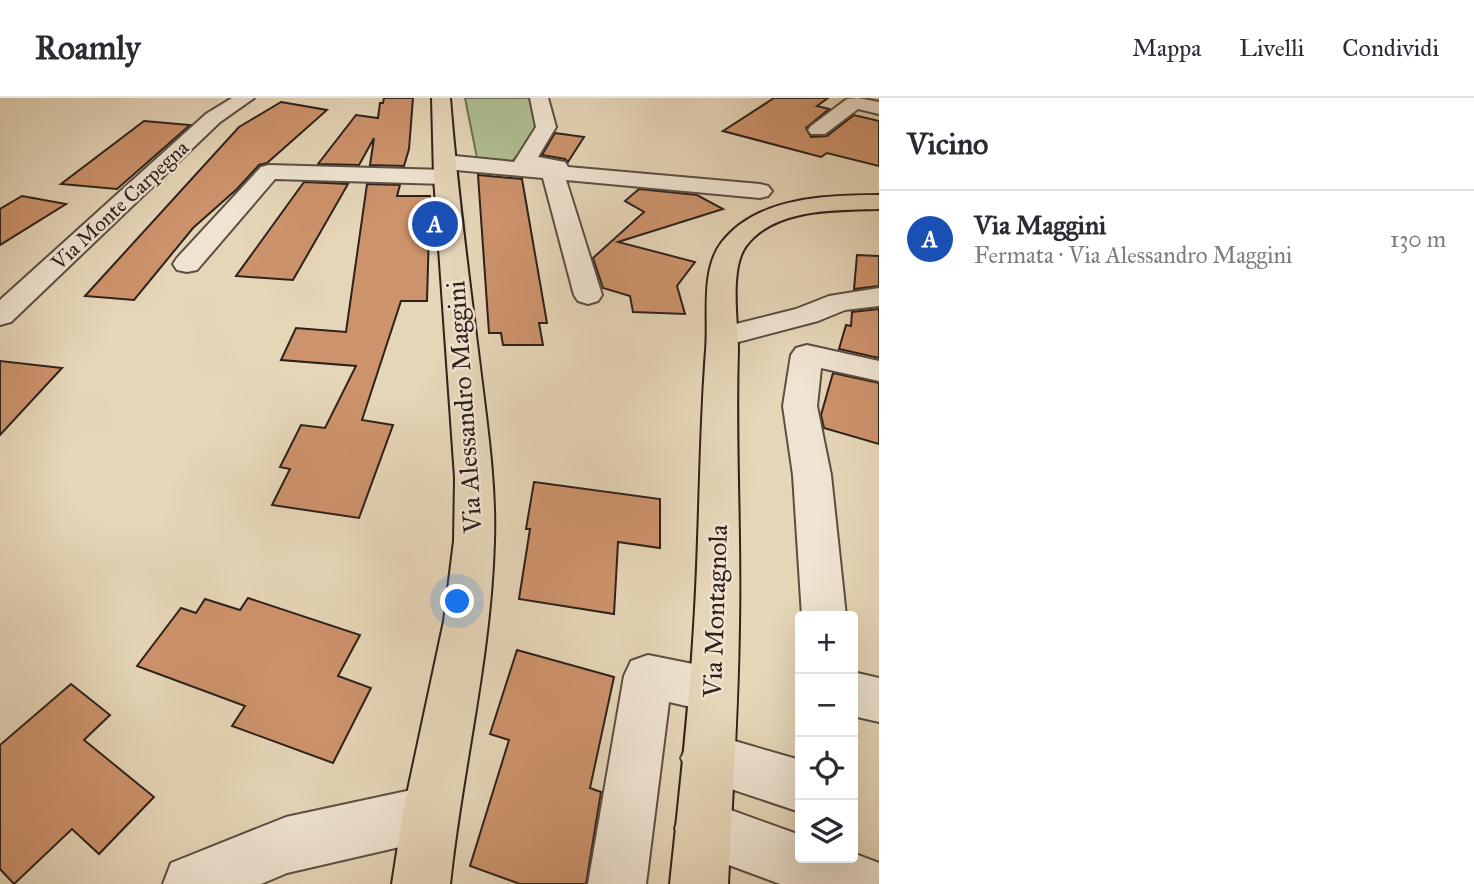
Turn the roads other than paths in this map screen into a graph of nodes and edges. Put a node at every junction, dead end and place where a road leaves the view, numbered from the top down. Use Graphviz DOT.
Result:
graph roads {
  1 [pos="244,98"];
  2 [pos="441,98"];
  3 [pos="540,98"];
  4 [pos="879,108"];
  5 [pos="818,130"];
  6 [pos="652,160"];
  7 [pos="445,170"];
  8 [pos="553,174"];
  9 [pos="398,176"];
  10 [pos="286,191"];
  11 [pos="760,191"];
  12 [pos="879,202"];
  13 [pos="187,264"];
  14 [pos="588,295"];
  15 [pos="879,297"];
  16 [pos="0,316"];
  17 [pos="723,338"];
  18 [pos="879,371"];
  19 [pos="824,611"];
  20 [pos="713,690"];
  21 [pos="858,695"];
  22 [pos="879,700"];
  23 [pos="708,758"];
  24 [pos="795,784"];
  25 [pos="430,813"];
  26 [pos="703,828"];
  27 [pos="775,869"];
  28 [pos="192,884"];
  29 [pos="421,884"];
  30 [pos="617,884"];
  31 [pos="699,884"];
  32 [pos="858,884"];
  1 -- 16 [label="street, Via Monte Carpegna"];
  2 -- 7 [label="main road, Via Alessandro Maggini"];
  3 -- 6 [label="street"];
  4 -- 5 [label="street"];
  7 -- 8 [label="street"];
  7 -- 9 [label="street"];
  7 -- 25 [label="main road, Via Alessandro Maggini"];
  8 -- 11 [label="street"];
  8 -- 14 [label="street"];
  9 -- 10 [label="street"];
  9 -- 13 [label="street"];
  12 -- 17 [label="main road, Via Montagnola"];
  15 -- 17 [label="street"];
  17 -- 20 [label="main road, Via Montagnola"];
  18 -- 19 [label="street"];
  20 -- 23 [label="main road, Via Montagnola"];
  20 -- 30 [label="street"];
  21 -- 22 [label="street"];
  23 -- 24 [label="street"];
  23 -- 26 [label="main road, Via Montagnola"];
  25 -- 28 [label="street"];
  25 -- 29 [label="main road, Via Alessandro Maggini"];
  26 -- 27 [label="street"];
  26 -- 31 [label="main road, Via Montagnola"];
  27 -- 32 [label="street"];
}
